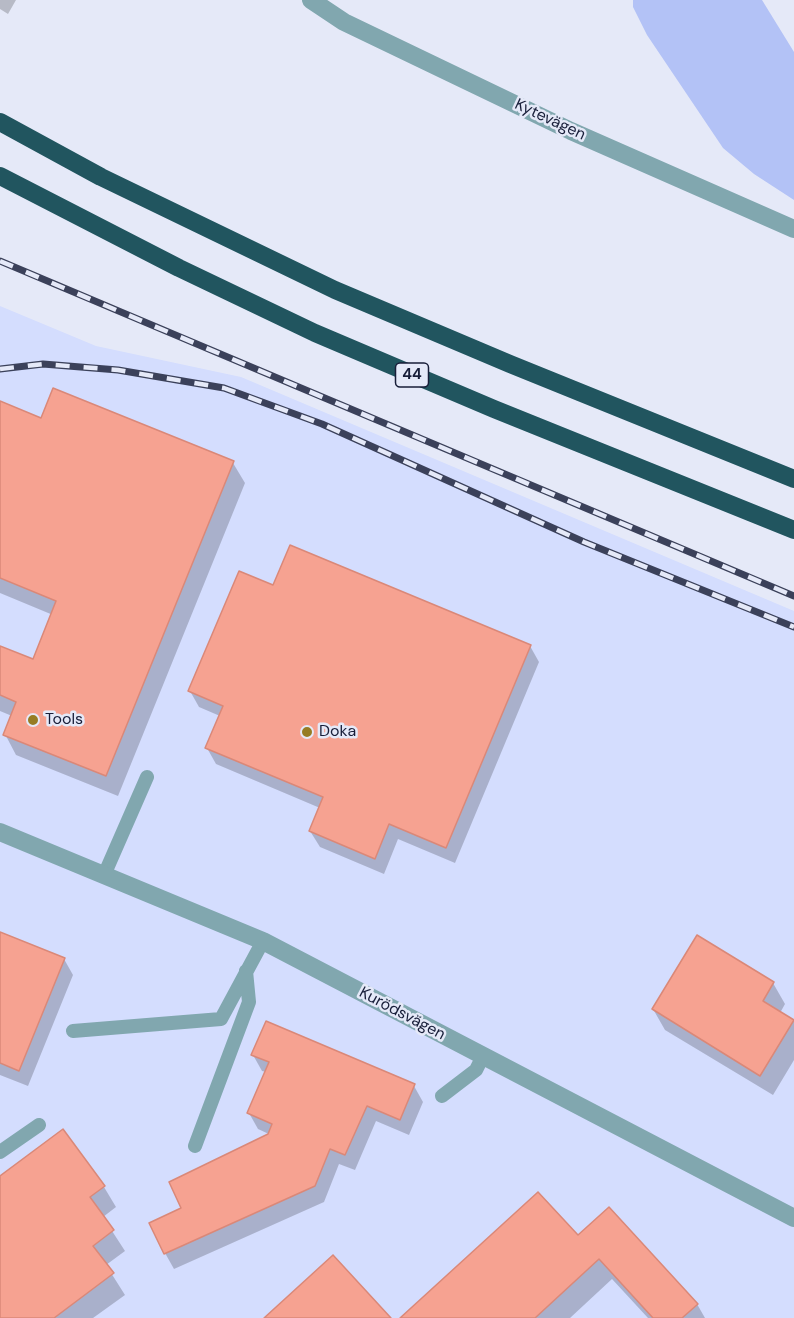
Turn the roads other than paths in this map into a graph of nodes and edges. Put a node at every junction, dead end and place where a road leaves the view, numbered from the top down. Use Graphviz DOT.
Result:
graph roads {
  1 [pos="311,0"];
  2 [pos="0,122"];
  3 [pos="0,176"];
  4 [pos="794,229"];
  5 [pos="794,479"];
  6 [pos="794,530"];
  7 [pos="147,777"];
  8 [pos="0,831"];
  9 [pos="105,873"];
  10 [pos="263,941"];
  11 [pos="246,971"];
  12 [pos="73,1031"];
  13 [pos="483,1056"];
  14 [pos="442,1096"];
  15 [pos="39,1125"];
  16 [pos="195,1146"];
  17 [pos="0,1152"];
  18 [pos="794,1218"];
  1 -- 4 [label="street, Kytevägen"];
  2 -- 5 [label="highway"];
  3 -- 6 [label="highway, 44"];
  7 -- 9 [label="lane"];
  8 -- 9 [label="street, Kurödsvägen"];
  9 -- 10 [label="street, Kurödsvägen"];
  10 -- 11 [label="lane"];
  10 -- 13 [label="street, Kurödsvägen"];
  11 -- 12 [label="lane"];
  11 -- 16 [label="lane"];
  13 -- 14 [label="lane"];
  13 -- 18 [label="street, Kurödsvägen"];
  15 -- 17 [label="lane"];
}
